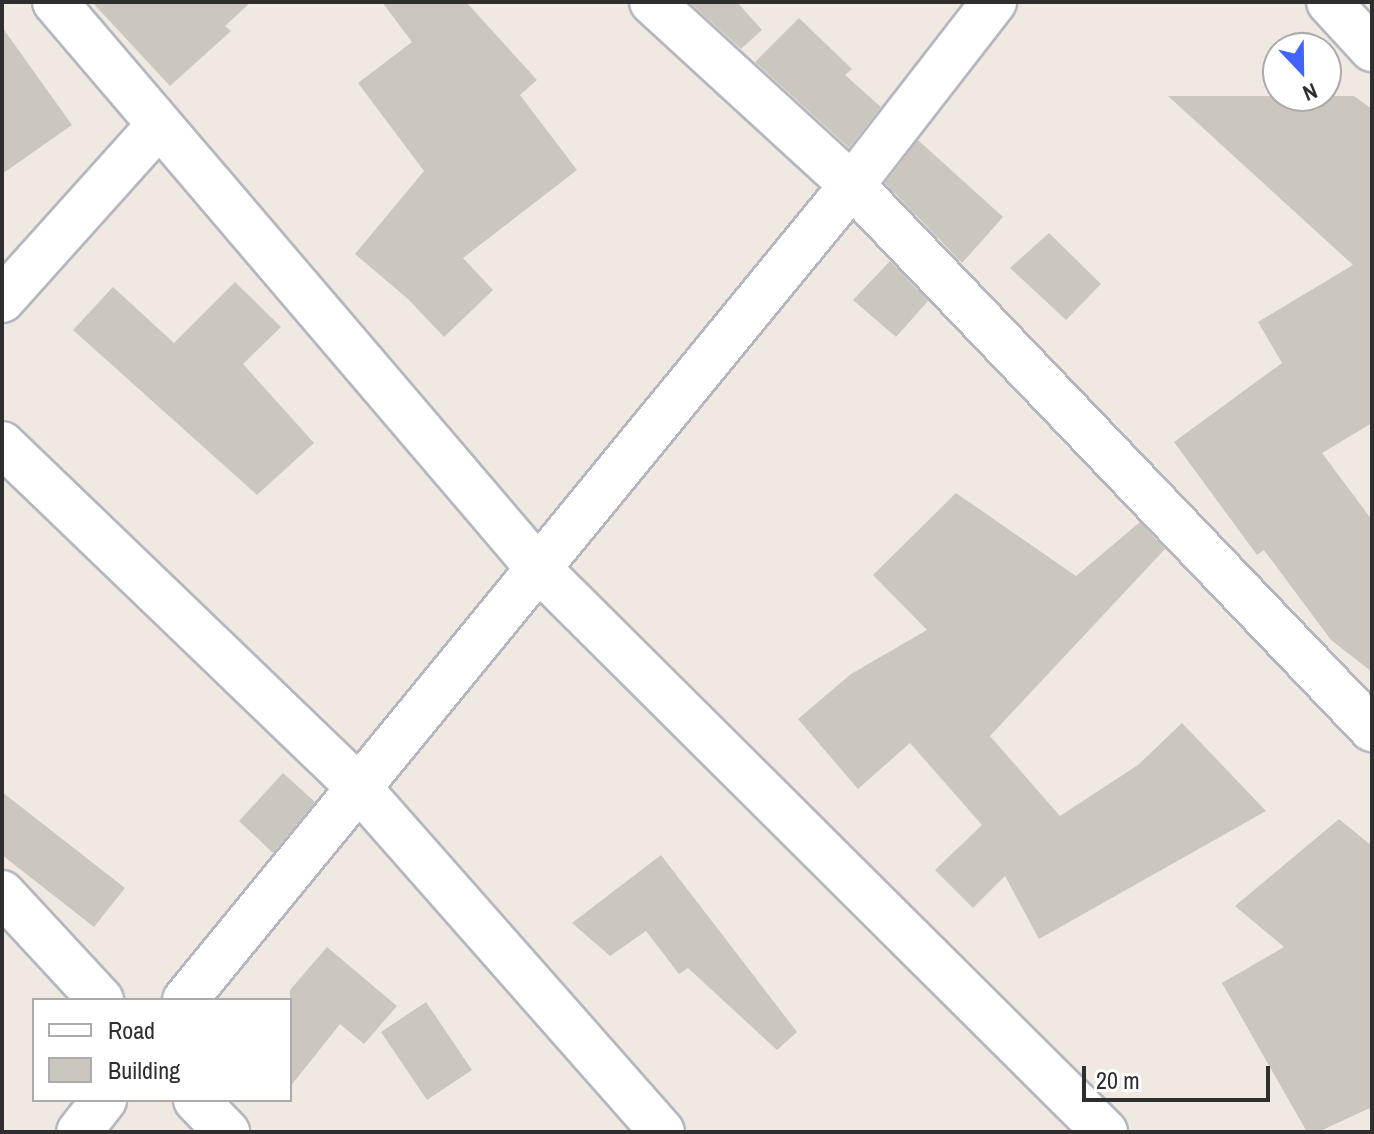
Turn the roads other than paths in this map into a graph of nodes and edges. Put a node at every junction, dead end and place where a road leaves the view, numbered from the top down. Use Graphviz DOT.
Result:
graph roads {
  1 [pos="55,2"];
  2 [pos="652,2"];
  3 [pos="994,2"];
  4 [pos="1329,2"];
  5 [pos="1372,49"];
  6 [pos="158,126"];
  7 [pos="852,185"];
  8 [pos="2,300"];
  9 [pos="2,444"];
  10 [pos="538,568"];
  11 [pos="1372,729"];
  12 [pos="359,788"];
  13 [pos="2,893"];
  14 [pos="99,998"];
  15 [pos="187,998"];
  16 [pos="102,1102"];
  17 [pos="198,1102"];
  18 [pos="79,1132"];
  19 [pos="227,1132"];
  20 [pos="662,1132"];
  21 [pos="1105,1132"];
  1 -- 6 [label="street"];
  2 -- 7 [label="street"];
  3 -- 7 [label="street"];
  4 -- 5 [label="street"];
  6 -- 8 [label="street"];
  6 -- 10 [label="street"];
  7 -- 10 [label="street"];
  7 -- 11 [label="street"];
  9 -- 12 [label="street"];
  10 -- 12 [label="street"];
  10 -- 21 [label="street"];
  12 -- 15 [label="street"];
  12 -- 20 [label="street"];
  13 -- 14 [label="street"];
  16 -- 18 [label="street"];
  17 -- 19 [label="street"];
}
